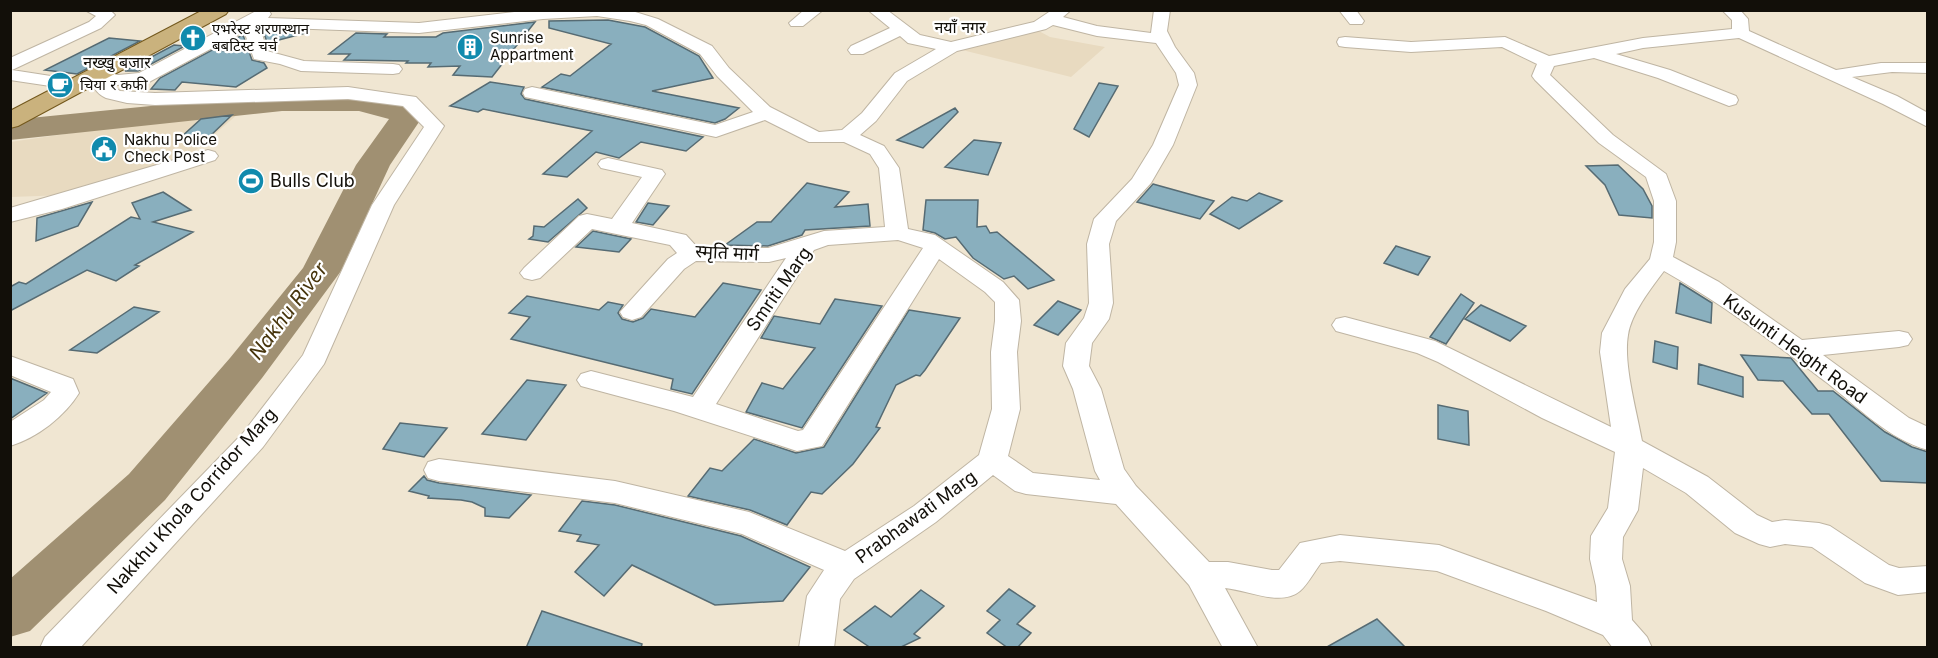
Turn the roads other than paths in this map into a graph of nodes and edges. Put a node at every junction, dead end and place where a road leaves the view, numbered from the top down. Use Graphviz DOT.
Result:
graph roads {
  1 [pos="93,10"];
  2 [pos="219,10"];
  3 [pos="398,10"];
  4 [pos="815,10"];
  5 [pos="876,10"];
  6 [pos="1161,10"];
  7 [pos="1730,10"];
  8 [pos="1056,15"];
  9 [pos="259,16"];
  10 [pos="797,23"];
  11 [pos="370,27"];
  12 [pos="900,30"];
  13 [pos="1741,33"];
  14 [pos="1163,39"];
  15 [pos="1345,42"];
  16 [pos="951,47"];
  17 [pos="857,50"];
  18 [pos="1594,53"];
  19 [pos="1547,62"];
  20 [pos="10,65"];
  21 [pos="1928,68"];
  22 [pos="393,69"];
  23 [pos="10,75"];
  24 [pos="1834,76"];
  25 [pos="87,79"];
  26 [pos="532,93"];
  27 [pos="1729,100"];
  28 [pos="767,113"];
  29 [pos="10,121"];
  30 [pos="1928,121"];
  31 [pos="847,135"];
  32 [pos="208,156"];
  33 [pos="608,164"];
  34 [pos="10,215"];
  35 [pos="621,227"];
  36 [pos="898,233"];
  37 [pos="806,245"];
  38 [pos="936,246"];
  39 [pos="691,254"];
  40 [pos="1661,260"];
  41 [pos="532,273"];
  42 [pos="632,312"];
  43 [pos="1345,325"];
  44 [pos="1899,339"];
  45 [pos="1797,349"];
  46 [pos="10,366"];
  47 [pos="591,380"];
  48 [pos="699,410"];
  49 [pos="10,436"];
  50 [pos="1928,440"];
  51 [pos="1629,447"];
  52 [pos="992,460"];
  53 [pos="439,470"];
  54 [pos="1125,494"];
  55 [pos="848,566"];
  56 [pos="1201,576"];
  57 [pos="1928,579"];
  58 [pos="1625,636"];
  59 [pos="57,648"];
  60 [pos="816,648"];
  61 [pos="1241,648"];
  1 -- 20 [label="street"];
  2 -- 25 [label="main road"];
  3 -- 11 [label="street"];
  4 -- 10 [label="street"];
  5 -- 12 [label="street"];
  6 -- 14 [label="street"];
  7 -- 13 [label="street"];
  8 -- 14 [label="street"];
  8 -- 16 [label="street"];
  9 -- 11 [label="street"];
  9 -- 22 [label="street"];
  9 -- 25 [label="street"];
  11 -- 28 [label="street"];
  12 -- 16 [label="street"];
  12 -- 17 [label="street"];
  13 -- 18 [label="street"];
  13 -- 24 [label="street"];
  14 -- 54 [label="street"];
  15 -- 19 [label="street"];
  16 -- 31 [label="street"];
  18 -- 19 [label="street"];
  18 -- 27 [label="street"];
  19 -- 40 [label="street"];
  21 -- 24 [label="street"];
  23 -- 25 [label="street"];
  24 -- 30 [label="street"];
  25 -- 29 [label="main road"];
  25 -- 59 [label="street, Nakkhu Khola Corridor Marg"];
  26 -- 28 [label="street"];
  28 -- 31 [label="street"];
  31 -- 36 [label="street"];
  32 -- 34 [label="street"];
  33 -- 35 [label="street"];
  35 -- 39 [label="street, स्मृति मार्ग"];
  35 -- 41 [label="street"];
  36 -- 37 [label="street, Smriti Marg"];
  36 -- 38 [label="street, Prabhawati Marg"];
  37 -- 39 [label="street, स्मृति मार्ग"];
  37 -- 48 [label="street, Smriti Marg"];
  38 -- 48 [label="street"];
  38 -- 52 [label="street, Prabhawati Marg"];
  39 -- 42 [label="street"];
  40 -- 45 [label="street, Kusunti Height Road"];
  40 -- 51 [label="street"];
  43 -- 51 [label="street"];
  44 -- 45 [label="street"];
  45 -- 50 [label="street, Kusunti Height Road"];
  46 -- 49 [label="street"];
  47 -- 48 [label="street"];
  51 -- 57 [label="street"];
  51 -- 58 [label="street"];
  52 -- 54 [label="street"];
  52 -- 55 [label="street, Prabhawati Marg"];
  53 -- 55 [label="street"];
  54 -- 56 [label="street"];
  55 -- 60 [label="street, Prabhawati Marg"];
  56 -- 58 [label="street"];
  56 -- 61 [label="street"];
}
